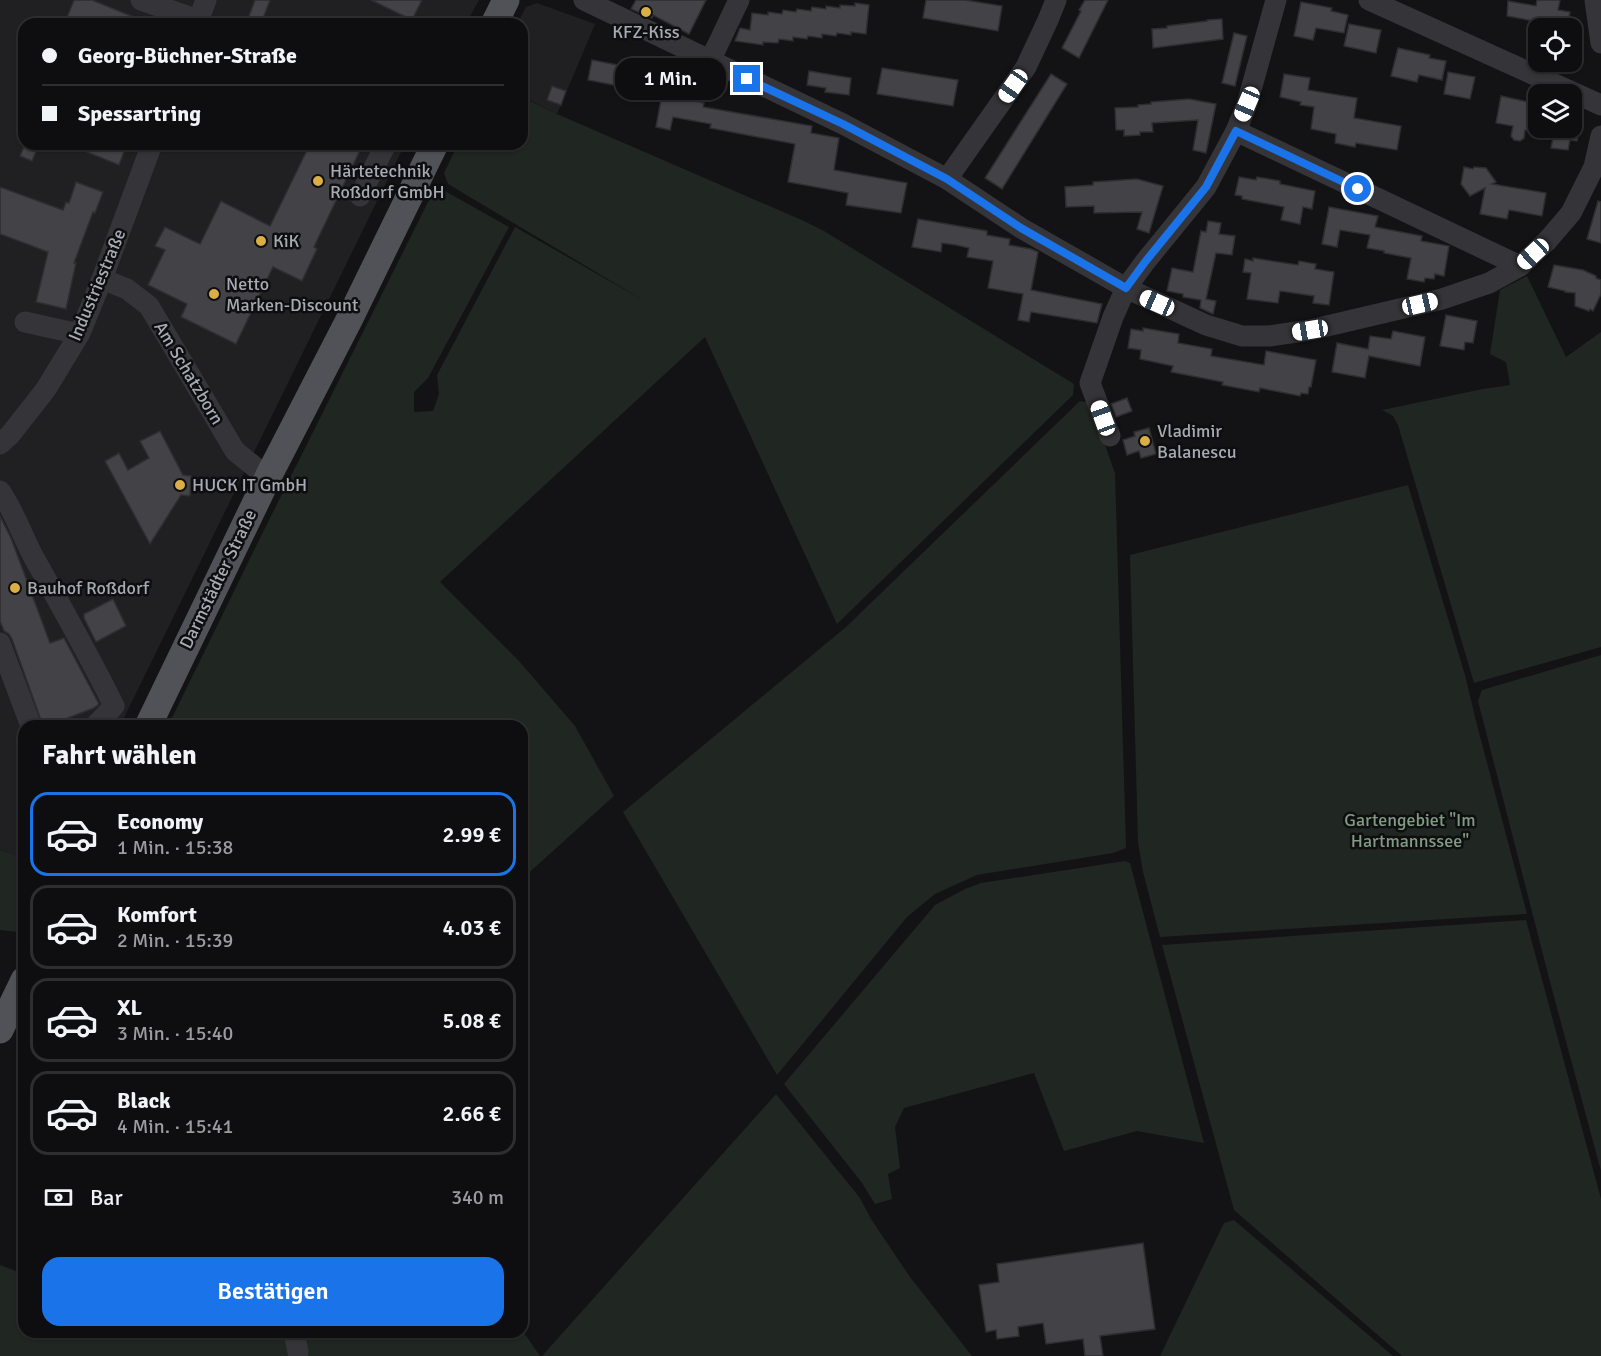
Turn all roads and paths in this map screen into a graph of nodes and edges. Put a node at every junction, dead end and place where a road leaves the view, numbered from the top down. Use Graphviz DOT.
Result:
graph roads {
  1 [pos="141,0"];
  2 [pos="206,0"];
  3 [pos="506,0"];
  4 [pos="584,0"];
  5 [pos="739,0"];
  6 [pos="1056,0"];
  7 [pos="1276,0"];
  8 [pos="1370,0"];
  9 [pos="1595,0"];
  10 [pos="187,18"];
  11 [pos="199,18"];
  12 [pos="497,18"];
  13 [pos="1601,43"];
  14 [pos="710,61"];
  15 [pos="1601,105"];
  16 [pos="1236,131"];
  17 [pos="1601,136"];
  18 [pos="150,150"];
  19 [pos="383,150"];
  20 [pos="432,150"];
  21 [pos="947,179"];
  22 [pos="360,196"];
  23 [pos="1520,266"];
  24 [pos="102,279"];
  25 [pos="1126,288"];
  26 [pos="25,322"];
  27 [pos="79,334"];
  28 [pos="1110,436"];
  29 [pos="0,444"];
  30 [pos="269,475"];
  31 [pos="0,490"];
  32 [pos="0,643"];
  33 [pos="29,720"];
  34 [pos="101,720"];
  35 [pos="151,720"];
  36 [pos="18,992"];
  37 [pos="0,1030"];
  1 -- 10 [label="street"];
  2 -- 11 [label="street"];
  3 -- 12 [label="main road"];
  4 -- 14 [label="street"];
  5 -- 14 [label="street"];
  6 -- 21 [label="street"];
  7 -- 16 [label="street"];
  8 -- 15 [label="street"];
  9 -- 13 [label="street"];
  14 -- 21 [label="street"];
  16 -- 23 [label="street"];
  16 -- 25 [label="street"];
  17 -- 23 [label="street"];
  18 -- 24 [label="street, Industriestraße"];
  19 -- 22 [label="street"];
  20 -- 30 [label="main road, Darmstädter Straße"];
  21 -- 25 [label="street"];
  23 -- 25 [label="street"];
  24 -- 27 [label="street, Industriestraße"];
  24 -- 30 [label="street, Am Schatzborn"];
  25 -- 28 [label="street"];
  26 -- 27 [label="street"];
  27 -- 29 [label="street, Industriestraße"];
  30 -- 35 [label="main road, Darmstädter Straße"];
  31 -- 34 [label="street"];
  32 -- 33 [label="street"];
  36 -- 37 [label="main road"];
}
